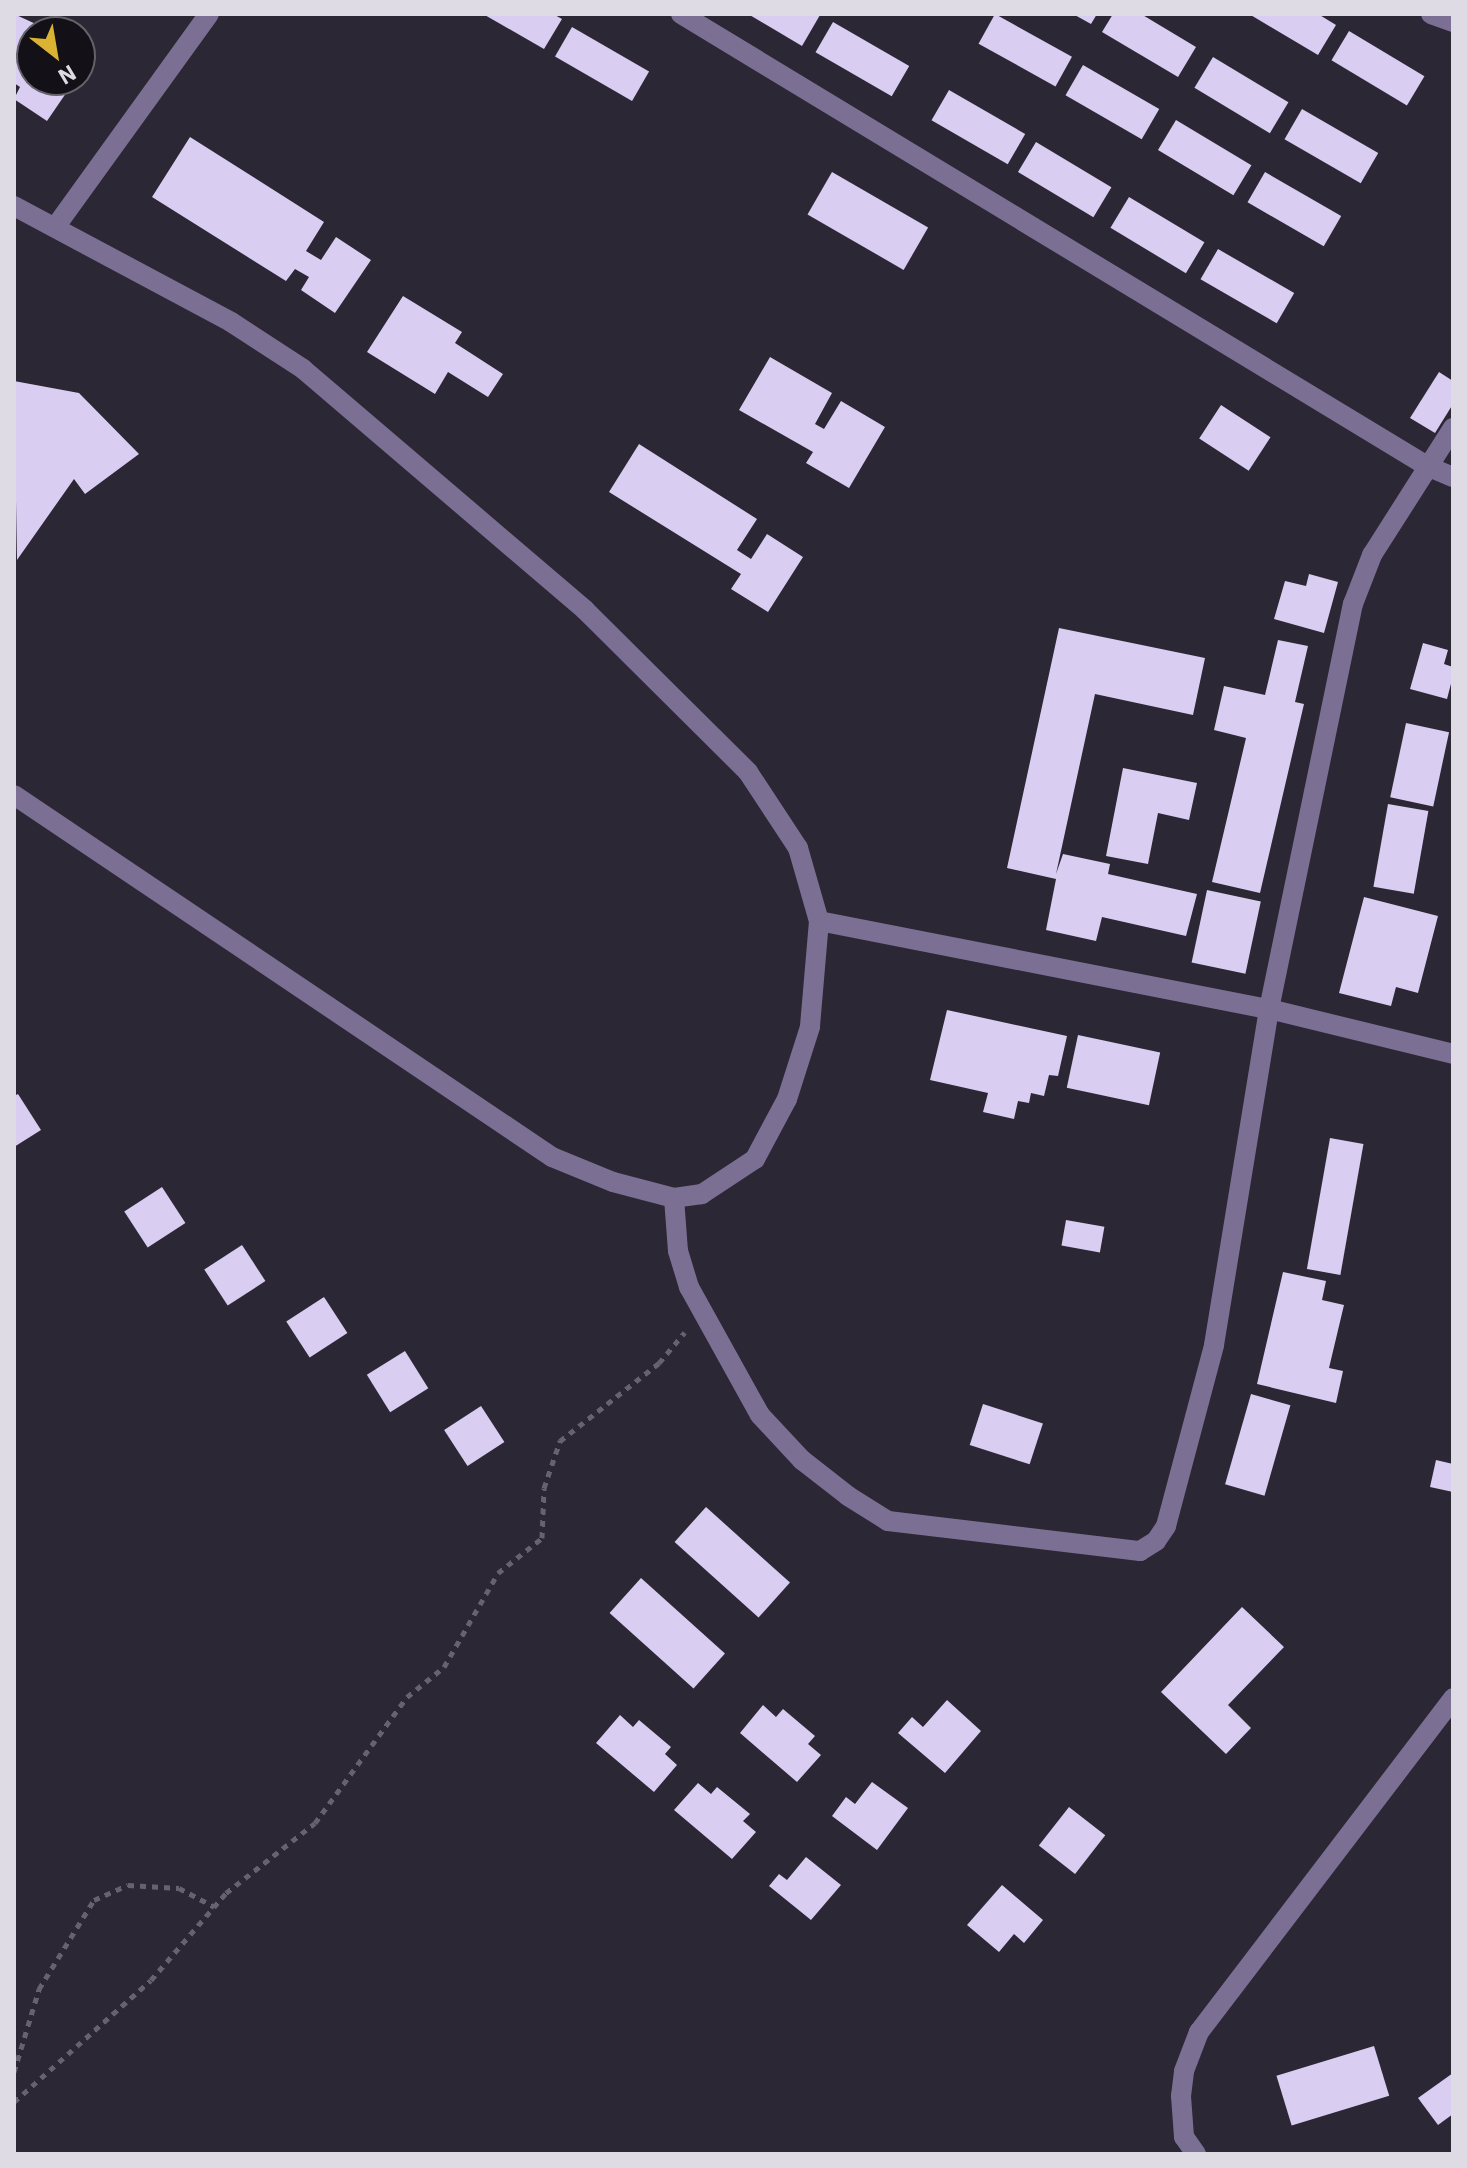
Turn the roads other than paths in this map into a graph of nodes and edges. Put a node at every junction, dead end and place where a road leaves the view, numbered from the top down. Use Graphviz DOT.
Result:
graph roads {
  1 [pos="209,14"];
  2 [pos="681,14"];
  3 [pos="1431,14"];
  4 [pos="1453,22"];
  5 [pos="14,206"];
  6 [pos="56,226"];
  7 [pos="1453,428"];
  8 [pos="1427,466"];
  9 [pos="1453,477"];
  10 [pos="14,795"];
  11 [pos="819,921"];
  12 [pos="1269,1009"];
  13 [pos="1453,1054"];
  14 [pos="674,1198"];
  15 [pos="1453,1698"];
  16 [pos="1196,2154"];
  1 -- 6 [label="street"];
  2 -- 8 [label="street"];
  3 -- 4 [label="street"];
  5 -- 6 [label="street"];
  6 -- 11 [label="street"];
  7 -- 8 [label="street"];
  8 -- 9 [label="street"];
  8 -- 12 [label="street"];
  10 -- 14 [label="street"];
  11 -- 12 [label="street"];
  11 -- 14 [label="street"];
  12 -- 13 [label="street"];
  12 -- 14 [label="street"];
  15 -- 16 [label="street"];
}
